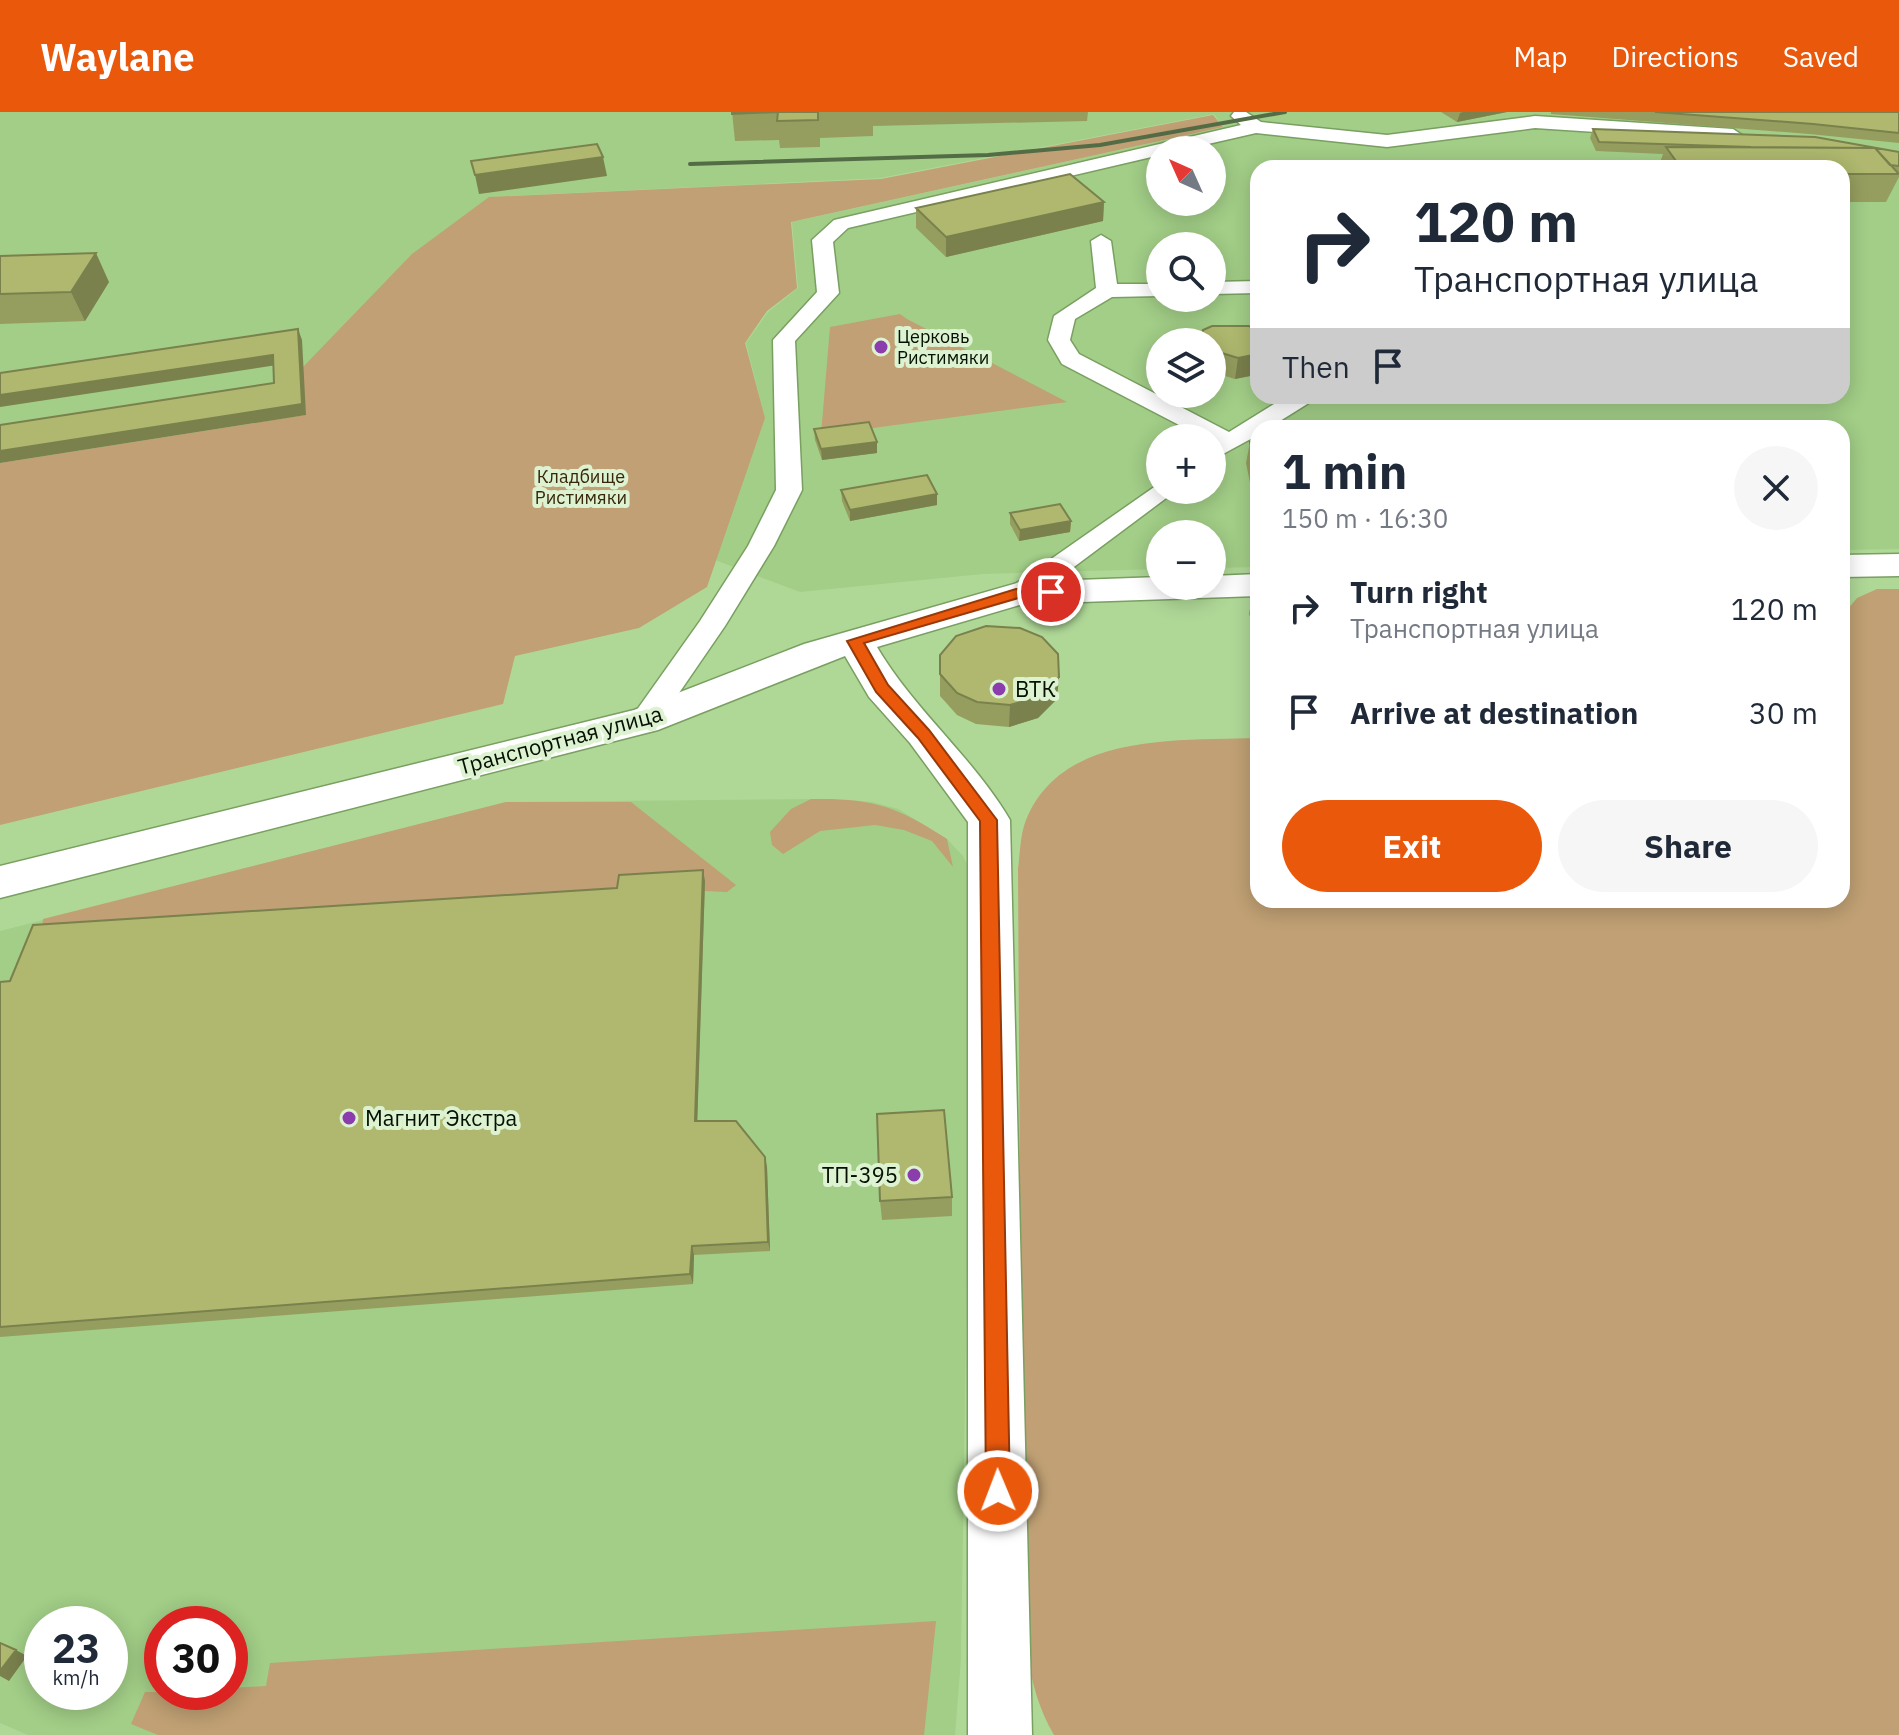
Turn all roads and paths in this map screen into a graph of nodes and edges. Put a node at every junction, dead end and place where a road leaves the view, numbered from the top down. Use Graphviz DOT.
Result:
graph roads {
  1 [pos="1238,112"];
  2 [pos="1256,127"];
  3 [pos="1752,136"];
  4 [pos="1101,241"];
  5 [pos="1250,287"];
  6 [pos="1226,288"];
  7 [pos="1146,290"];
  8 [pos="1107,291"];
  9 [pos="1291,404"];
  10 [pos="1264,420"];
  11 [pos="1181,424"];
  12 [pos="1250,429"];
  13 [pos="1226,443"];
  14 [pos="1146,503"];
  15 [pos="1899,565"];
  16 [pos="1850,566"];
  17 [pos="1250,585"];
  18 [pos="1021,593"];
  19 [pos="855,641"];
  20 [pos="644,721"];
  21 [pos="0,882"];
  22 [pos="1000,1735"];
  1 -- 2 [label="lane"];
  2 -- 3 [label="lane"];
  2 -- 20 [label="lane"];
  4 -- 8 [label="lane"];
  5 -- 6 [label="lane"];
  7 -- 8 [label="lane"];
  8 -- 11 [label="lane"];
  9 -- 10 [label="lane"];
  12 -- 13 [label="lane"];
  14 -- 18 [label="lane"];
  15 -- 16 [label="street"];
  17 -- 18 [label="street, Транспортная улица"];
  18 -- 19 [label="street, Транспортная улица"];
  19 -- 20 [label="street, Транспортная улица"];
  19 -- 22 [label="street"];
  20 -- 21 [label="street, Транспортная улица"];
}
